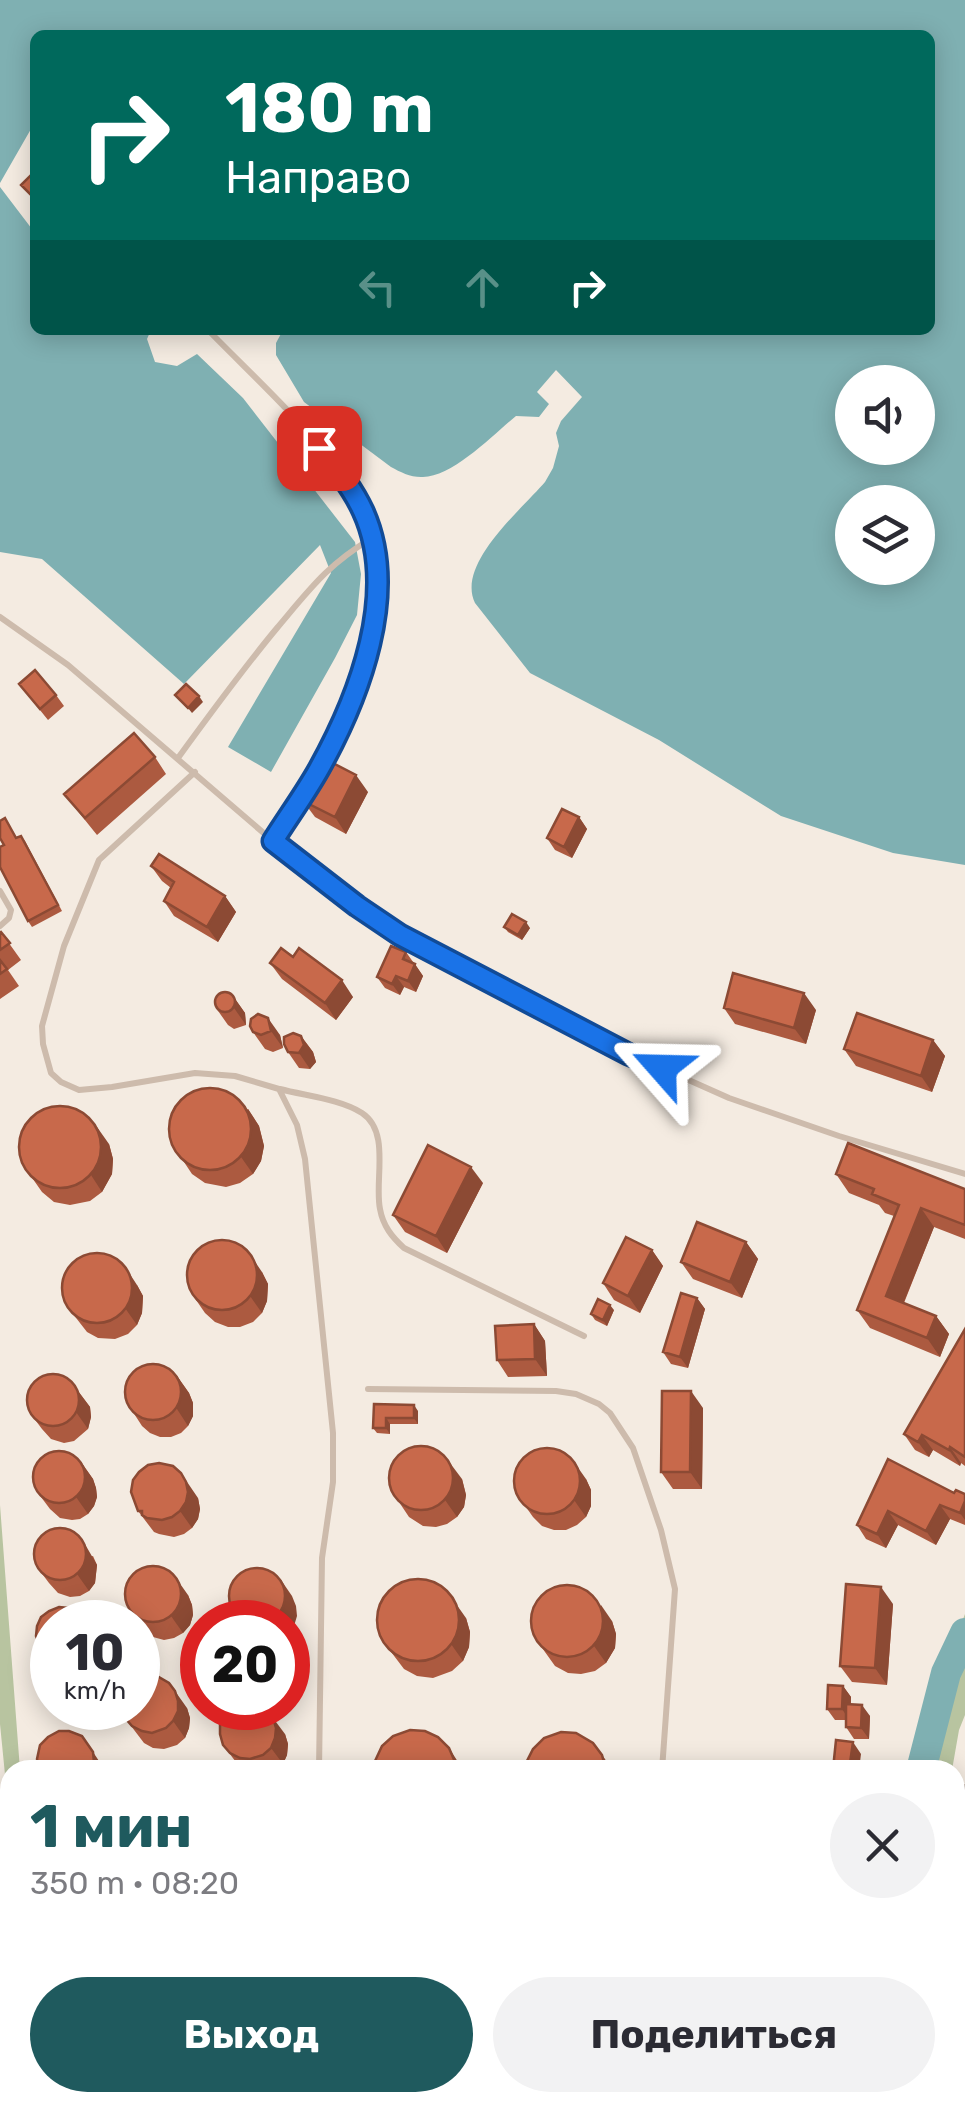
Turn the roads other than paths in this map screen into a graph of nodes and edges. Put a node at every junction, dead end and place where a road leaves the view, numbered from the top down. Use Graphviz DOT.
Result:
graph roads {
  1 [pos="213,335"];
  2 [pos="372,538"];
  3 [pos="0,617"];
  4 [pos="178,758"];
  5 [pos="195,772"];
  6 [pos="273,841"];
  7 [pos="0,891"];
  8 [pos="0,926"];
  9 [pos="279,1089"];
  10 [pos="965,1174"];
  11 [pos="584,1336"];
  12 [pos="368,1390"];
  13 [pos="319,1760"];
  14 [pos="663,1760"];
  1 -- 2 [label="lane"];
  2 -- 4 [label="lane"];
  2 -- 6 [label="lane"];
  3 -- 4 [label="lane"];
  4 -- 5 [label="lane"];
  5 -- 6 [label="lane"];
  5 -- 9 [label="lane"];
  6 -- 10 [label="lane"];
  7 -- 8 [label="lane"];
  9 -- 11 [label="lane"];
  9 -- 13 [label="lane"];
  12 -- 14 [label="lane"];
}
